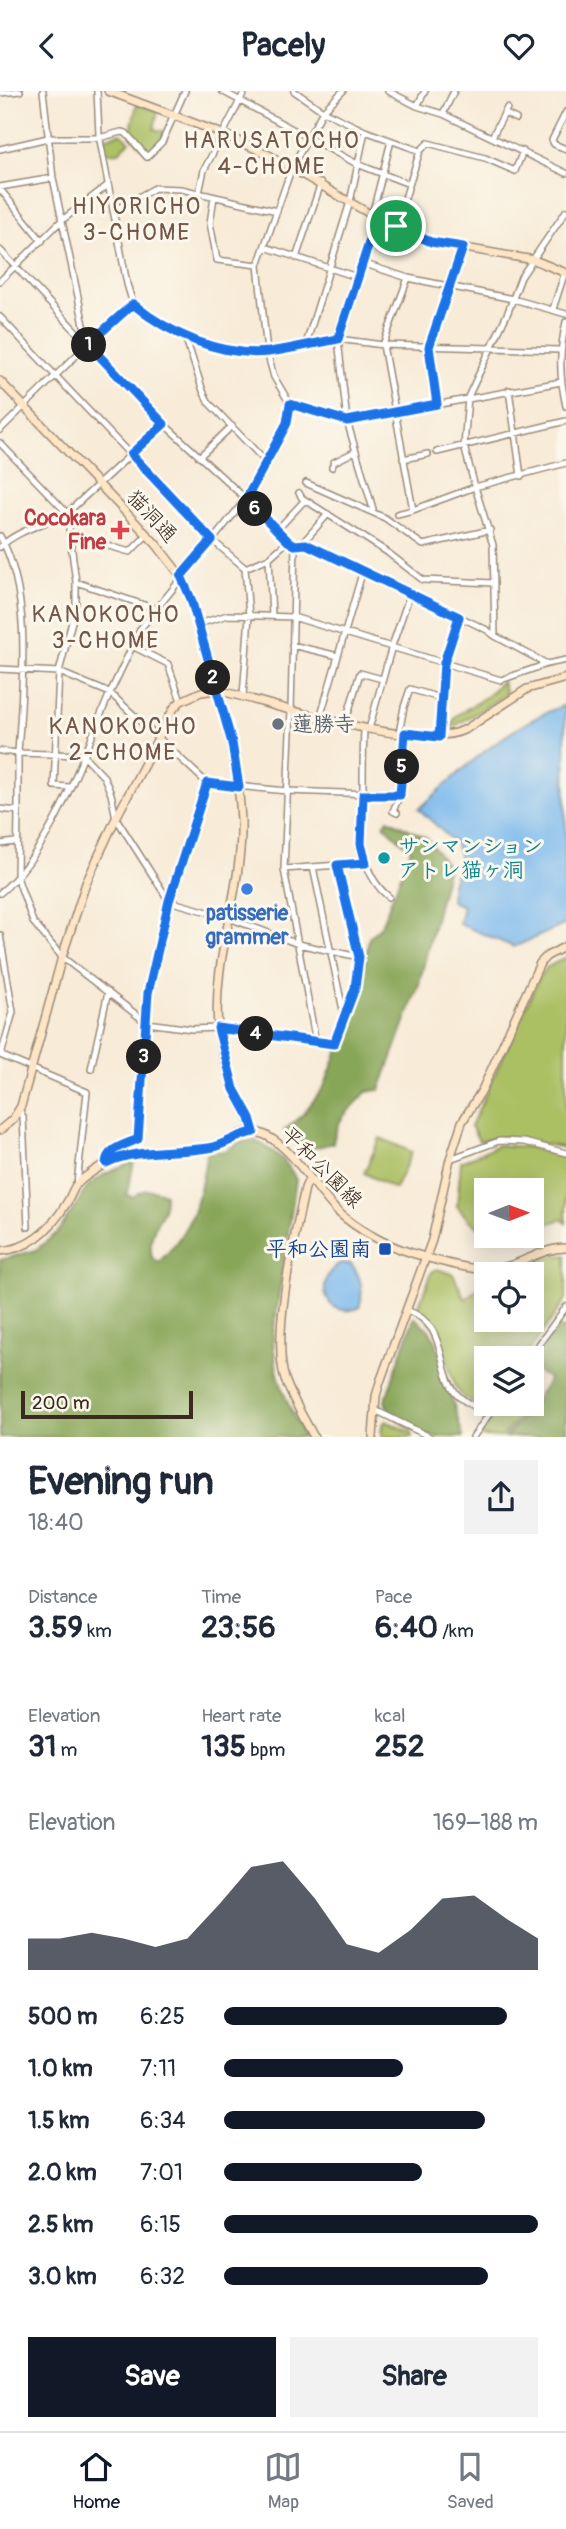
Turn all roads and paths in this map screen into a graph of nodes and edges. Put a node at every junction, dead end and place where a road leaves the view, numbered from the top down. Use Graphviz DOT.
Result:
graph roads {
  1 [pos="20,91"];
  2 [pos="43,91"];
  3 [pos="97,91"];
  4 [pos="108,91"];
  5 [pos="185,91"];
  6 [pos="222,91"];
  7 [pos="245,91"];
  8 [pos="294,91"];
  9 [pos="343,91"];
  10 [pos="388,91"];
  11 [pos="425,91"];
  12 [pos="454,91"];
  13 [pos="0,93"];
  14 [pos="240,101"];
  15 [pos="417,106"];
  16 [pos="323,111"];
  17 [pos="566,112"];
  18 [pos="443,114"];
  19 [pos="175,115"];
  20 [pos="516,119"];
  21 [pos="365,131"];
  22 [pos="223,134"];
  23 [pos="492,137"];
  24 [pos="48,138"];
  25 [pos="99,138"];
  26 [pos="308,138"];
  27 [pos="391,141"];
  28 [pos="0,149"];
  29 [pos="566,149"];
  30 [pos="420,151"];
  31 [pos="523,151"];
  32 [pos="357,164"];
  33 [pos="292,167"];
  34 [pos="566,173"];
  35 [pos="382,174"];
  36 [pos="53,178"];
  37 [pos="321,183"];
  38 [pos="409,184"];
  39 [pos="108,185"];
  40 [pos="0,188"];
  41 [pos="199,193"];
  42 [pos="214,197"];
  43 [pos="350,202"];
  44 [pos="113,211"];
  45 [pos="277,211"];
  46 [pos="566,211"];
  47 [pos="375,217"];
  48 [pos="61,221"];
  49 [pos="396,226"];
  50 [pos="42,241"];
  51 [pos="265,247"];
  52 [pos="463,247"];
  53 [pos="0,250"];
  54 [pos="296,258"];
  55 [pos="534,260"];
  56 [pos="362,263"];
  57 [pos="258,265"];
  58 [pos="15,267"];
  59 [pos="328,268"];
  60 [pos="565,272"];
  61 [pos="357,277"];
  62 [pos="408,278"];
  63 [pos="0,281"];
  64 [pos="449,288"];
  65 [pos="513,299"];
  66 [pos="133,304"];
  67 [pos="554,309"];
  68 [pos="566,314"];
  69 [pos="0,317"];
  70 [pos="566,322"];
  71 [pos="185,336"];
  72 [pos="338,339"];
  73 [pos="88,344"];
  74 [pos="306,344"];
  75 [pos="383,345"];
  76 [pos="429,347"];
  77 [pos="490,347"];
  78 [pos="559,350"];
  79 [pos="267,352"];
  80 [pos="55,376"];
  81 [pos="0,381"];
  82 [pos="563,383"];
  83 [pos="509,390"];
  84 [pos="468,397"];
  85 [pos="290,404"];
  86 [pos="437,404"];
  87 [pos="24,406"];
  88 [pos="566,406"];
  89 [pos="394,412"];
  90 [pos="347,421"];
  91 [pos="566,421"];
  92 [pos="164,424"];
  93 [pos="232,426"];
  94 [pos="0,430"];
  95 [pos="515,433"];
  96 [pos="0,443"];
  97 [pos="464,446"];
  98 [pos="356,451"];
  99 [pos="437,452"];
  100 [pos="131,454"];
  101 [pos="428,454"];
  102 [pos="200,457"];
  103 [pos="403,459"];
  104 [pos="267,462"];
  105 [pos="566,463"];
  106 [pos="332,467"];
  107 [pos="521,476"];
  108 [pos="306,483"];
  109 [pos="99,484"];
  110 [pos="475,487"];
  111 [pos="299,493"];
  112 [pos="246,499"];
  113 [pos="305,500"];
  114 [pos="373,509"];
  115 [pos="413,510"];
  116 [pos="67,513"];
  117 [pos="397,514"];
  118 [pos="328,515"];
  119 [pos="489,530"];
  120 [pos="276,531"];
  121 [pos="70,535"];
  122 [pos="147,535"];
  123 [pos="0,536"];
  124 [pos="212,540"];
  125 [pos="288,541"];
  126 [pos="306,544"];
  127 [pos="2,545"];
  128 [pos="295,545"];
  129 [pos="269,558"];
  130 [pos="245,568"];
  131 [pos="363,570"];
  132 [pos="181,576"];
  133 [pos="423,578"];
  134 [pos="76,582"];
  135 [pos="494,583"];
  136 [pos="413,595"];
  137 [pos="156,609"];
  138 [pos="249,616"];
  139 [pos="272,616"];
  140 [pos="293,617"];
  141 [pos="459,617"];
  142 [pos="198,624"];
  143 [pos="345,632"];
  144 [pos="495,636"];
  145 [pos="292,645"];
  146 [pos="132,646"];
  147 [pos="392,646"];
  148 [pos="338,656"];
  149 [pos="566,660"];
  150 [pos="444,663"];
  151 [pos="547,664"];
  152 [pos="0,669"];
  153 [pos="22,671"];
  154 [pos="59,672"];
  155 [pos="566,678"];
  156 [pos="382,679"];
  157 [pos="216,690"];
  158 [pos="110,693"];
  159 [pos="243,696"];
  160 [pos="443,699"];
  161 [pos="181,701"];
  162 [pos="291,710"];
  163 [pos="320,718"];
  164 [pos="345,724"];
  165 [pos="366,729"];
  166 [pos="402,733"];
  167 [pos="158,736"];
  168 [pos="439,737"];
  169 [pos="0,751"];
  170 [pos="18,753"];
  171 [pos="54,753"];
  172 [pos="83,754"];
  173 [pos="207,783"];
  174 [pos="69,787"];
  175 [pos="239,787"];
  176 [pos="287,791"];
  177 [pos="363,795"];
  178 [pos="400,795"];
  179 [pos="0,809"];
  180 [pos="18,811"];
  181 [pos="397,813"];
  182 [pos="116,818"];
  183 [pos="15,842"];
  184 [pos="0,843"];
  185 [pos="366,863"];
  186 [pos="337,865"];
  187 [pos="313,867"];
  188 [pos="284,869"];
  189 [pos="17,877"];
  190 [pos="0,893"];
  191 [pos="389,897"];
  192 [pos="169,901"];
  193 [pos="229,918"];
  194 [pos="0,935"];
  195 [pos="298,944"];
  196 [pos="566,947"];
  197 [pos="330,950"];
  198 [pos="62,957"];
  199 [pos="359,957"];
  200 [pos="108,992"];
  201 [pos="344,1017"];
  202 [pos="147,1023"];
  203 [pos="218,1028"];
  204 [pos="316,1043"];
  205 [pos="0,1055"];
  206 [pos="33,1069"];
  207 [pos="92,1069"];
  208 [pos="19,1109"];
  209 [pos="0,1130"];
  210 [pos="254,1132"];
  211 [pos="566,1153"];
  212 [pos="450,1159"];
  213 [pos="106,1163"];
  214 [pos="309,1179"];
  215 [pos="77,1185"];
  216 [pos="28,1227"];
  217 [pos="566,1248"];
  218 [pos="0,1251"];
  219 [pos="426,1258"];
  220 [pos="566,1307"];
  221 [pos="407,1310"];
  222 [pos="538,1346"];
  223 [pos="474,1406"];
  224 [pos="375,1410"];
  225 [pos="488,1416"];
  226 [pos="314,1437"];
  227 [pos="373,1437"];
  228 [pos="430,1437"];
  229 [pos="472,1437"];
  1 -- 13 [label="street"];
  2 -- 24 [label="street"];
  3 -- 25 [label="street"];
  4 -- 19 [label="street"];
  5 -- 19 [label="street"];
  6 -- 14 [label="street"];
  7 -- 14 [label="street"];
  8 -- 16 [label="street"];
  9 -- 16 [label="street"];
  10 -- 15 [label="street"];
  11 -- 15 [label="street"];
  12 -- 18 [label="street"];
  14 -- 22 [label="street"];
  14 -- 26 [label="street"];
  15 -- 18 [label="street"];
  16 -- 21 [label="street"];
  16 -- 26 [label="street"];
  17 -- 29 [label="street"];
  18 -- 23 [label="street"];
  19 -- 22 [label="street"];
  19 -- 25 [label="street"];
  20 -- 23 [label="street"];
  21 -- 27 [label="street"];
  21 -- 32 [label="street"];
  22 -- 33 [label="street"];
  22 -- 41 [label="street"];
  23 -- 31 [label="street"];
  24 -- 25 [label="street"];
  24 -- 28 [label="street"];
  24 -- 36 [label="street"];
  25 -- 39 [label="street"];
  26 -- 32 [label="street"];
  26 -- 33 [label="street"];
  27 -- 30 [label="street"];
  27 -- 35 [label="street"];
  30 -- 31 [label="street"];
  30 -- 38 [label="street"];
  31 -- 34 [label="street"];
  32 -- 35 [label="street"];
  32 -- 43 [label="street"];
  33 -- 37 [label="street"];
  33 -- 45 [label="street"];
  35 -- 38 [label="street"];
  35 -- 47 [label="street"];
  36 -- 40 [label="street"];
  36 -- 48 [label="street"];
  37 -- 43 [label="street"];
  37 -- 54 [label="street"];
  38 -- 49 [label="street"];
  39 -- 44 [label="street"];
  39 -- 48 [label="street"];
  40 -- 50 [label="street"];
  41 -- 42 [label="street"];
  41 -- 44 [label="street"];
  42 -- 45 [label="street"];
  42 -- 57 [label="street"];
  43 -- 47 [label="street"];
  43 -- 59 [label="street"];
  44 -- 66 [label="street"];
  45 -- 51 [label="street"];
  46 -- 55 [label="street"];
  47 -- 49 [label="street"];
  47 -- 56 [label="street"];
  48 -- 50 [label="street"];
  48 -- 73 [label="street"];
  49 -- 52 [label="street"];
  50 -- 58 [label="street"];
  51 -- 54 [label="street"];
  51 -- 57 [label="street"];
  52 -- 55 [label="street"];
  52 -- 64 [label="street"];
  53 -- 58 [label="street"];
  54 -- 59 [label="street"];
  55 -- 60 [label="street"];
  55 -- 65 [label="street"];
  56 -- 61 [label="street"];
  56 -- 62 [label="street"];
  57 -- 79 [label="street"];
  58 -- 63 [label="street"];
  58 -- 73 [label="street"];
  59 -- 61 [label="street"];
  59 -- 74 [label="street"];
  60 -- 67 [label="street"];
  61 -- 72 [label="street"];
  62 -- 64 [label="street"];
  62 -- 75 [label="street"];
  64 -- 65 [label="street"];
  64 -- 76 [label="street"];
  65 -- 67 [label="street"];
  65 -- 77 [label="street"];
  66 -- 71 [label="street"];
  66 -- 73 [label="street"];
  67 -- 68 [label="street"];
  69 -- 80 [label="street"];
  70 -- 78 [label="street"];
  71 -- 79 [label="street"];
  71 -- 93 [label="street"];
  72 -- 74 [label="street"];
  72 -- 75 [label="street"];
  72 -- 90 [label="street"];
  73 -- 80 [label="street"];
  73 -- 92 [label="street"];
  74 -- 79 [label="street"];
  75 -- 76 [label="street"];
  75 -- 89 [label="street"];
  76 -- 77 [label="street"];
  76 -- 86 [label="street"];
  77 -- 78 [label="street"];
  77 -- 84 [label="street"];
  78 -- 82 [label="street"];
  79 -- 85 [label="street"];
  80 -- 87 [label="street"];
  80 -- 100 [label="street"];
  81 -- 87 [label="street, 猫洞通"];
  82 -- 83 [label="street"];
  82 -- 88 [label="street"];
  83 -- 84 [label="street"];
  83 -- 95 [label="street"];
  84 -- 86 [label="street"];
  84 -- 97 [label="street"];
  85 -- 90 [label="street"];
  85 -- 104 [label="street"];
  86 -- 89 [label="street"];
  87 -- 94 [label="street"];
  87 -- 109 [label="street, 猫洞通"];
  89 -- 90 [label="street"];
  89 -- 103 [label="street"];
  90 -- 98 [label="street"];
  91 -- 95 [label="street"];
  92 -- 100 [label="street"];
  92 -- 102 [label="street"];
  93 -- 102 [label="street"];
  93 -- 104 [label="street"];
  95 -- 97 [label="street"];
  95 -- 107 [label="street"];
  96 -- 116 [label="street"];
  97 -- 99 [label="street"];
  97 -- 110 [label="street"];
  98 -- 106 [label="street"];
  98 -- 114 [label="street"];
  100 -- 109 [label="street"];
  100 -- 124 [label="street"];
  101 -- 103 [label="street"];
  102 -- 112 [label="street"];
  103 -- 115 [label="street"];
  104 -- 112 [label="street"];
  105 -- 107 [label="street"];
  107 -- 110 [label="street"];
  108 -- 119 [label="street"];
  109 -- 116 [label="street"];
  109 -- 122 [label="street, 猫洞通"];
  110 -- 115 [label="street"];
  110 -- 119 [label="street"];
  111 -- 113 [label="street"];
  112 -- 120 [label="street"];
  112 -- 124 [label="street"];
  113 -- 118 [label="street"];
  113 -- 120 [label="street"];
  115 -- 117 [label="street"];
  116 -- 121 [label="street"];
  116 -- 127 [label="street"];
  118 -- 126 [label="street"];
  118 -- 133 [label="street"];
  119 -- 135 [label="street"];
  120 -- 125 [label="street"];
  121 -- 122 [label="street"];
  121 -- 134 [label="street"];
  122 -- 132 [label="street, 猫洞通"];
  123 -- 127 [label="street"];
  124 -- 130 [label="street"];
  124 -- 132 [label="street"];
  125 -- 128 [label="street"];
  125 -- 129 [label="street"];
  126 -- 128 [label="street"];
  126 -- 131 [label="street"];
  127 -- 153 [label="street"];
  128 -- 140 [label="street"];
  129 -- 130 [label="street"];
  129 -- 139 [label="street"];
  130 -- 138 [label="street"];
  131 -- 136 [label="street"];
  131 -- 143 [label="street"];
  132 -- 137 [label="street"];
  132 -- 142 [label="street, 猫洞通"];
  133 -- 135 [label="street"];
  133 -- 136 [label="street"];
  134 -- 137 [label="street"];
  134 -- 154 [label="street"];
  135 -- 144 [label="street"];
  136 -- 141 [label="street"];
  136 -- 147 [label="street"];
  137 -- 146 [label="street"];
  138 -- 139 [label="street"];
  138 -- 142 [label="street"];
  138 -- 159 [label="street"];
  139 -- 140 [label="street"];
  140 -- 143 [label="street"];
  140 -- 145 [label="street"];
  141 -- 144 [label="street"];
  141 -- 150 [label="street"];
  142 -- 157 [label="street, 猫洞通"];
  143 -- 147 [label="street"];
  143 -- 148 [label="street"];
  144 -- 151 [label="street"];
  145 -- 148 [label="street"];
  145 -- 162 [label="street"];
  146 -- 158 [label="street"];
  146 -- 161 [label="street"];
  147 -- 150 [label="street"];
  147 -- 156 [label="street"];
  148 -- 163 [label="street"];
  149 -- 151 [label="street"];
  150 -- 151 [label="street"];
  150 -- 160 [label="street"];
  152 -- 153 [label="street"];
  153 -- 154 [label="street"];
  153 -- 170 [label="street"];
  154 -- 158 [label="street"];
  154 -- 171 [label="street"];
  155 -- 168 [label="street"];
  156 -- 164 [label="street"];
  156 -- 165 [label="street"];
  157 -- 159 [label="street"];
  157 -- 161 [label="street"];
  157 -- 175 [label="street, 猫洞通"];
  158 -- 167 [label="street"];
  158 -- 172 [label="street"];
  159 -- 162 [label="street"];
  160 -- 166 [label="street"];
  160 -- 168 [label="street"];
  161 -- 167 [label="street"];
  162 -- 163 [label="street"];
  162 -- 176 [label="street"];
  163 -- 164 [label="street"];
  164 -- 165 [label="street"];
  165 -- 166 [label="street"];
  165 -- 177 [label="street"];
  166 -- 168 [label="street"];
  166 -- 178 [label="street"];
  167 -- 173 [label="street"];
  167 -- 182 [label="street"];
  169 -- 170 [label="street"];
  170 -- 171 [label="street"];
  170 -- 180 [label="street"];
  171 -- 172 [label="street"];
  171 -- 174 [label="street"];
  172 -- 174 [label="street"];
  172 -- 182 [label="street"];
  173 -- 175 [label="street"];
  173 -- 192 [label="street"];
  174 -- 189 [label="street"];
  175 -- 176 [label="street"];
  175 -- 193 [label="street, 猫洞通"];
  176 -- 177 [label="street"];
  176 -- 188 [label="street"];
  177 -- 178 [label="street"];
  177 -- 185 [label="street"];
  178 -- 181 [label="street"];
  179 -- 180 [label="street"];
  180 -- 183 [label="street"];
  182 -- 192 [label="street"];
  182 -- 198 [label="street"];
  183 -- 184 [label="street"];
  183 -- 189 [label="street"];
  185 -- 186 [label="street"];
  185 -- 191 [label="street"];
  186 -- 187 [label="street"];
  186 -- 199 [label="street"];
  187 -- 188 [label="street"];
  187 -- 197 [label="street"];
  188 -- 195 [label="street"];
  189 -- 190 [label="street"];
  189 -- 198 [label="street"];
  192 -- 193 [label="street"];
  192 -- 202 [label="street"];
  193 -- 195 [label="street"];
  193 -- 203 [label="street, 猫洞通"];
  194 -- 205 [label="street"];
  195 -- 197 [label="street"];
  195 -- 204 [label="street"];
  196 -- 212 [label="street"];
  197 -- 199 [label="street"];
  197 -- 201 [label="street"];
  198 -- 200 [label="street"];
  198 -- 206 [label="street"];
  199 -- 201 [label="street"];
  200 -- 202 [label="street"];
  200 -- 207 [label="street"];
  201 -- 204 [label="street"];
  202 -- 203 [label="street"];
  202 -- 213 [label="street"];
  203 -- 204 [label="street"];
  203 -- 210 [label="street, 猫洞通"];
  205 -- 206 [label="street"];
  206 -- 208 [label="street"];
  206 -- 215 [label="street"];
  208 -- 209 [label="street"];
  208 -- 216 [label="street"];
  210 -- 213 [label="street, 平和公園線"];
  210 -- 214 [label="street, 平和公園線"];
  211 -- 212 [label="street"];
  212 -- 219 [label="street"];
  213 -- 215 [label="street, 平和公園線"];
  214 -- 219 [label="street, 平和公園線"];
  214 -- 226 [label="street"];
  215 -- 218 [label="street, 平和公園線"];
  217 -- 219 [label="street, 平和公園線"];
  219 -- 221 [label="street"];
  220 -- 222 [label="street"];
  221 -- 223 [label="street"];
  221 -- 224 [label="street"];
  224 -- 227 [label="street"];
  224 -- 228 [label="street"];
  225 -- 229 [label="street"];
}
